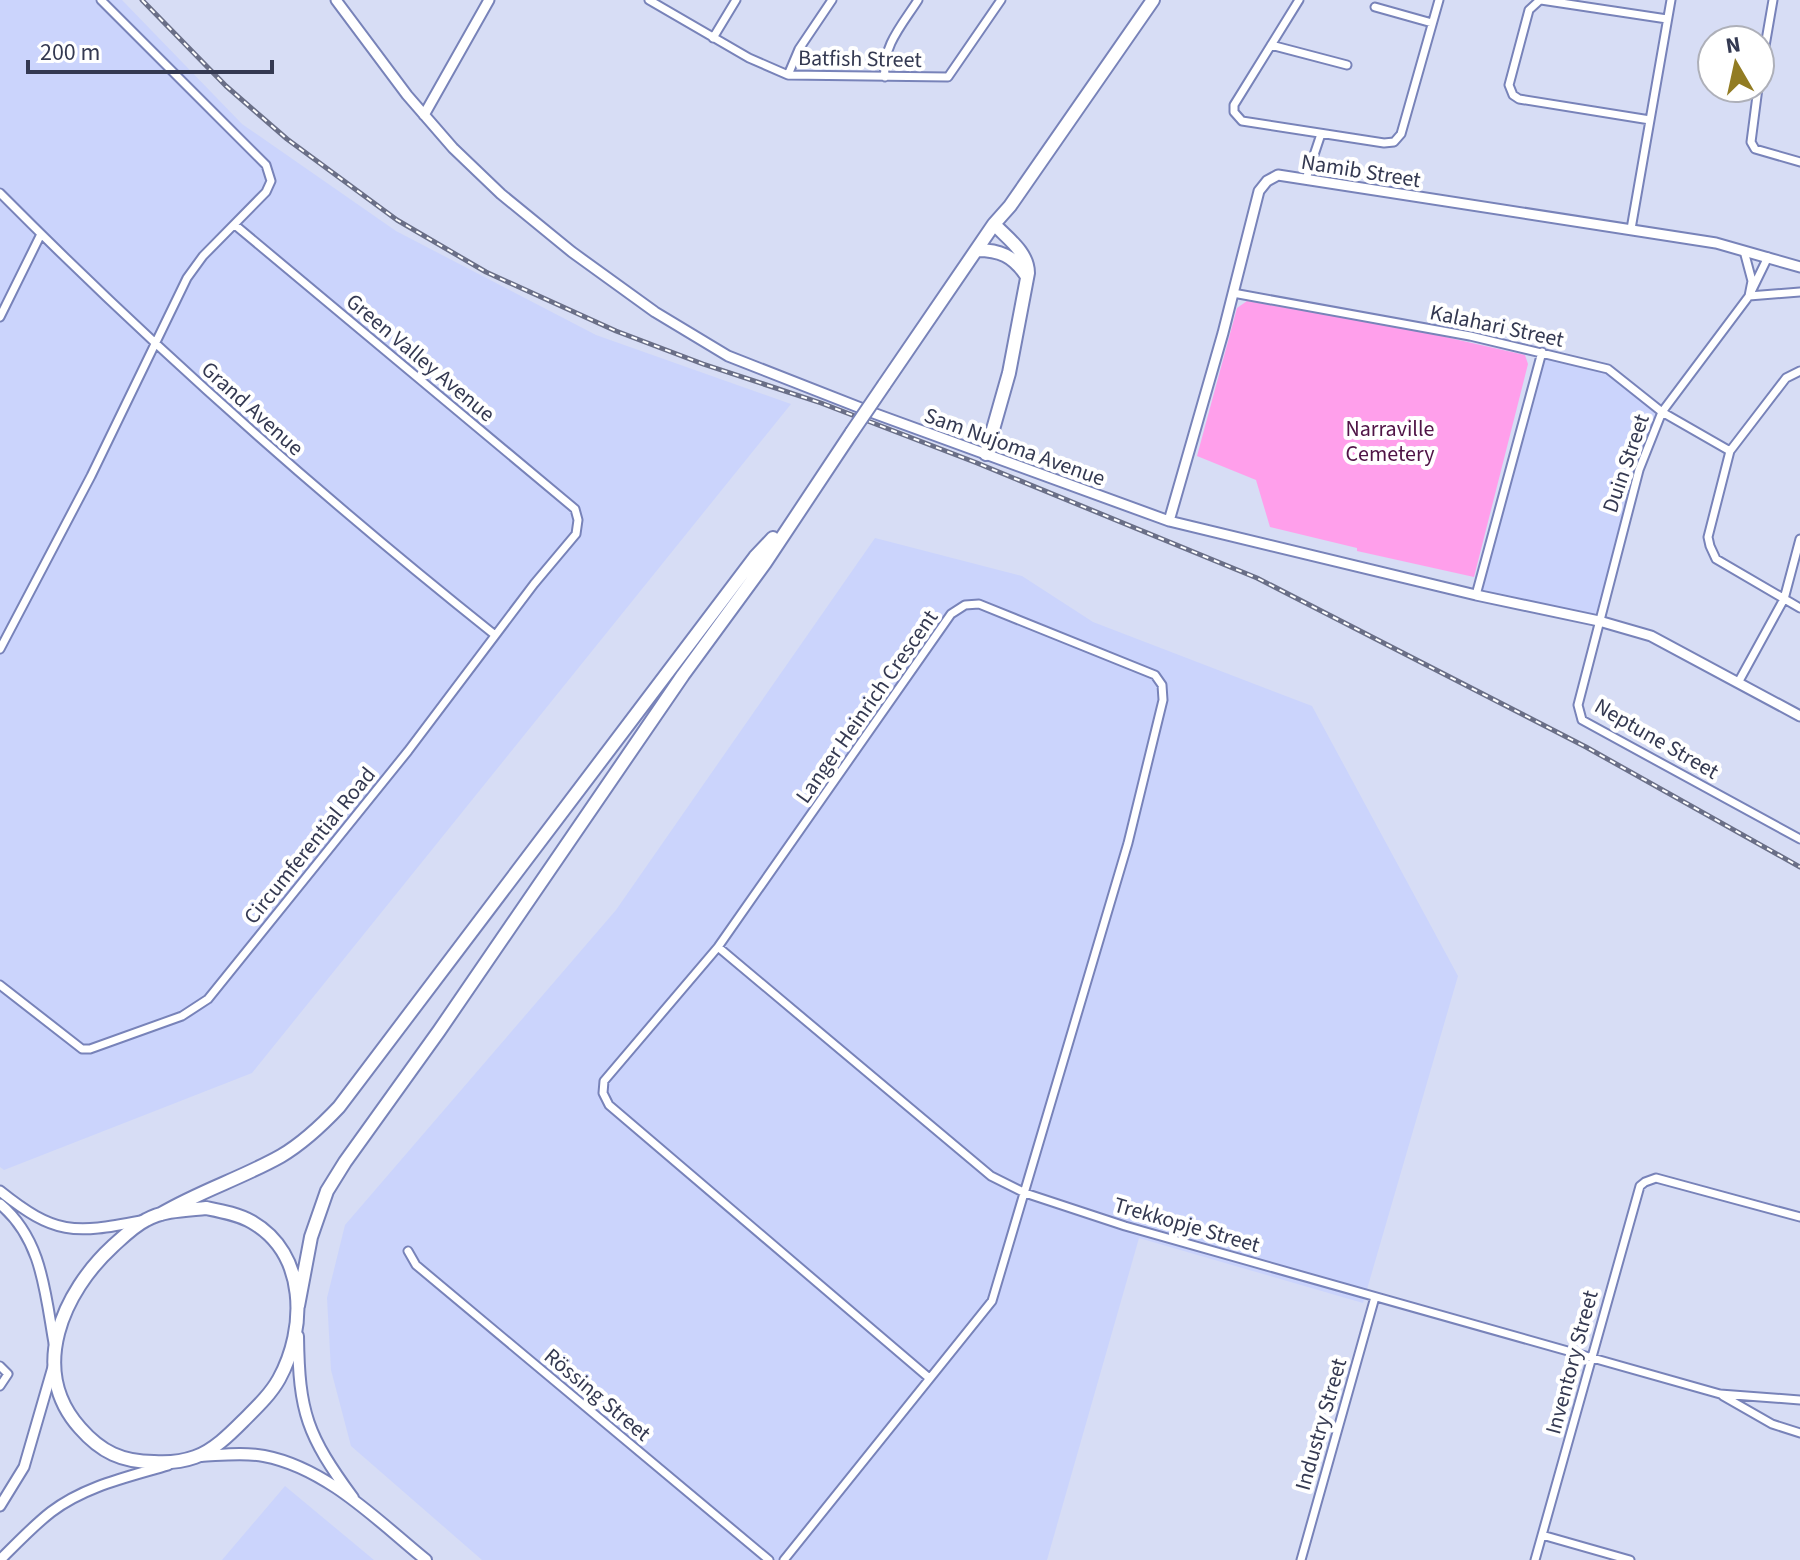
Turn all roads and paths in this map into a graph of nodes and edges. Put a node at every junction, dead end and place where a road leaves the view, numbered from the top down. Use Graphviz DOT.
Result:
graph roads {
  1 [pos="101,0"];
  2 [pos="336,0"];
  3 [pos="489,0"];
  4 [pos="649,0"];
  5 [pos="736,0"];
  6 [pos="832,0"];
  7 [pos="918,0"];
  8 [pos="1001,0"];
  9 [pos="1147,0"];
  10 [pos="1153,0"];
  11 [pos="1299,0"];
  12 [pos="1439,0"];
  13 [pos="1541,0"];
  14 [pos="1671,0"];
  15 [pos="1773,0"];
  16 [pos="1375,7"];
  17 [pos="1667,19"];
  18 [pos="1432,23"];
  19 [pos="1769,24"];
  20 [pos="713,38"];
  21 [pos="1271,45"];
  22 [pos="1347,65"];
  23 [pos="788,75"];
  24 [pos="885,77"];
  25 [pos="1756,104"];
  26 [pos="424,115"];
  27 [pos="1650,120"];
  28 [pos="1321,134"];
  29 [pos="1800,162"];
  30 [pos="1306,179"];
  31 [pos="0,193"];
  32 [pos="994,224"];
  33 [pos="235,225"];
  34 [pos="1631,229"];
  35 [pos="41,234"];
  36 [pos="977,250"];
  37 [pos="1744,251"];
  38 [pos="1768,257"];
  39 [pos="1800,267"];
  40 [pos="1028,278"];
  41 [pos="1800,292"];
  42 [pos="1233,293"];
  43 [pos="1749,296"];
  44 [pos="0,317"];
  45 [pos="156,345"];
  46 [pos="1542,352"];
  47 [pos="1800,371"];
  48 [pos="1662,412"];
  49 [pos="1730,451"];
  50 [pos="986,454"];
  51 [pos="792,518"];
  52 [pos="578,520"];
  53 [pos="1169,521"];
  54 [pos="1800,539"];
  55 [pos="1476,595"];
  56 [pos="1784,599"];
  57 [pos="1800,608"];
  58 [pos="1599,621"];
  59 [pos="495,635"];
  60 [pos="0,649"];
  61 [pos="1739,681"];
  62 [pos="1800,716"];
  63 [pos="1800,839"];
  64 [pos="718,947"];
  65 [pos="0,985"];
  66 [pos="0,1191"];
  67 [pos="1025,1193"];
  68 [pos="0,1204"];
  69 [pos="161,1214"];
  70 [pos="1800,1217"];
  71 [pos="146,1220"];
  72 [pos="408,1251"];
  73 [pos="1375,1297"];
  74 [pos="298,1306"];
  75 [pos="298,1330"];
  76 [pos="54,1343"];
  77 [pos="1591,1359"];
  78 [pos="0,1366"];
  79 [pos="53,1367"];
  80 [pos="928,1377"];
  81 [pos="0,1386"];
  82 [pos="1720,1394"];
  83 [pos="1800,1400"];
  84 [pos="1800,1433"];
  85 [pos="199,1456"];
  86 [pos="175,1463"];
  87 [pos="358,1505"];
  88 [pos="0,1506"];
  89 [pos="1542,1535"];
  90 [pos="0,1560"];
  91 [pos="426,1560"];
  92 [pos="769,1560"];
  93 [pos="784,1560"];
  94 [pos="1301,1560"];
  95 [pos="1535,1560"];
  96 [pos="1630,1560"];
  1 -- 33 [label="street"];
  2 -- 26 [label="street, Sam Nujoma Avenue"];
  3 -- 26 [label="street"];
  4 -- 20 [label="street, Batfish Street"];
  5 -- 20 [label="street"];
  6 -- 23 [label="street"];
  7 -- 24 [label="street"];
  8 -- 24 [label="street, Batfish Street"];
  9 -- 32 [label="highway"];
  10 -- 32 [label="highway"];
  11 -- 21 [label="street"];
  12 -- 18 [label="street"];
  13 -- 17 [label="street"];
  13 -- 27 [label="street"];
  14 -- 17 [label="street"];
  15 -- 19 [label="street"];
  16 -- 18 [label="street"];
  17 -- 27 [label="street"];
  18 -- 28 [label="street"];
  20 -- 23 [label="street, Batfish Street"];
  21 -- 22 [label="street"];
  21 -- 28 [label="street"];
  23 -- 24 [label="street, Batfish Street"];
  25 -- 29 [label="street"];
  26 -- 50 [label="street, Sam Nujoma Avenue"];
  27 -- 34 [label="street"];
  28 -- 30 [label="street"];
  30 -- 34 [label="street, Namib Street"];
  30 -- 42 [label="street, Namib Street"];
  31 -- 35 [label="street, Grand Avenue"];
  32 -- 36 [label="highway"];
  32 -- 40 [label="highway"];
  33 -- 45 [label="street"];
  33 -- 52 [label="street, Green Valley Avenue"];
  34 -- 37 [label="street, Namib Street"];
  35 -- 44 [label="street"];
  35 -- 45 [label="street, Grand Avenue"];
  36 -- 40 [label="highway"];
  36 -- 51 [label="highway, bridge"];
  37 -- 38 [label="street, Namib Street"];
  37 -- 43 [label="street"];
  38 -- 39 [label="street, Namib Street"];
  38 -- 43 [label="street, Duin Street"];
  40 -- 50 [label="highway"];
  41 -- 43 [label="street"];
  42 -- 46 [label="street, Kalahari Street"];
  42 -- 53 [label="street, Namib Street"];
  43 -- 48 [label="street, Duin Street"];
  45 -- 59 [label="street, Grand Avenue"];
  45 -- 60 [label="street"];
  46 -- 48 [label="street, Kalahari Street"];
  46 -- 55 [label="street"];
  47 -- 49 [label="street"];
  48 -- 49 [label="street, Kalahari Street"];
  48 -- 58 [label="street, Duin Street"];
  49 -- 56 [label="street"];
  50 -- 53 [label="street, Sam Nujoma Avenue"];
  51 -- 69 [label="highway"];
  51 -- 74 [label="highway"];
  52 -- 59 [label="street, Circumferential Road"];
  53 -- 55 [label="street, Sam Nujoma Avenue"];
  54 -- 56 [label="street"];
  55 -- 58 [label="street, Sam Nujoma Avenue"];
  56 -- 57 [label="street"];
  56 -- 61 [label="street"];
  58 -- 61 [label="street, Sam Nujoma Avenue"];
  58 -- 63 [label="street, Neptune Street"];
  59 -- 65 [label="street, Circumferential Road"];
  61 -- 62 [label="street, Sam Nujoma Avenue"];
  64 -- 67 [label="street, Trekkopje Street"];
  64 -- 67 [label="street, Langer Heinrich Crescent"];
  64 -- 80 [label="street, Langer Heinrich Crescent"];
  66 -- 71 [label="street"];
  67 -- 73 [label="street, Trekkopje Street"];
  67 -- 80 [label="street, Langer Heinrich Crescent"];
  68 -- 76 [label="street"];
  69 -- 71 [label="highway"];
  69 -- 74 [label="highway"];
  70 -- 77 [label="street, Inventory Street"];
  71 -- 76 [label="highway"];
  72 -- 92 [label="street, Rössing Street"];
  73 -- 77 [label="street, Trekkopje Street"];
  73 -- 94 [label="street, Industry Street"];
  74 -- 75 [label="highway"];
  75 -- 85 [label="highway"];
  75 -- 87 [label="main road"];
  76 -- 79 [label="highway"];
  77 -- 82 [label="street, Trekkopje Street"];
  77 -- 89 [label="street, Inventory Street"];
  78 -- 81 [label="street"];
  79 -- 86 [label="highway"];
  79 -- 88 [label="street"];
  80 -- 93 [label="street, Langer Heinrich Crescent"];
  82 -- 83 [label="street, Trekkopje Street"];
  82 -- 84 [label="street, Trekkopje Street"];
  85 -- 86 [label="highway"];
  85 -- 87 [label="main road"];
  86 -- 90 [label="street"];
  87 -- 91 [label="main road"];
  89 -- 95 [label="street, Inventory Street"];
  89 -- 96 [label="street"];
}
